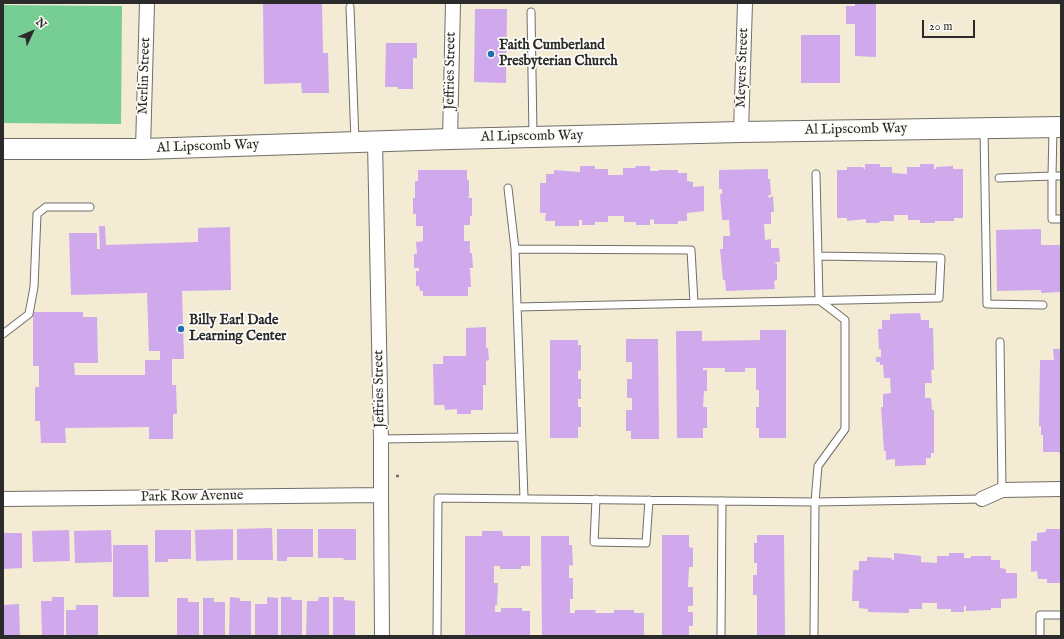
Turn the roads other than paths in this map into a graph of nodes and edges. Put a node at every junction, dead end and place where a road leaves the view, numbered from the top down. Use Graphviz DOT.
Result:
graph roads {
  1 [pos="147,3"];
  2 [pos="453,3"];
  3 [pos="745,3"];
  4 [pos="350,7"];
  5 [pos="530,12"];
  6 [pos="1057,127"];
  7 [pos="984,128"];
  8 [pos="741,132"];
  9 [pos="533,137"];
  10 [pos="450,139"];
  11 [pos="375,142"];
  12 [pos="355,143"];
  13 [pos="3,149"];
  14 [pos="143,149"];
  15 [pos="816,174"];
  16 [pos="1052,176"];
  17 [pos="1061,176"];
  18 [pos="999,178"];
  19 [pos="508,188"];
  20 [pos="90,207"];
  21 [pos="1061,219"];
  22 [pos="515,249"];
  23 [pos="818,256"];
  24 [pos="818,300"];
  25 [pos="694,303"];
  26 [pos="1042,305"];
  27 [pos="517,307"];
  28 [pos="3,334"];
  29 [pos="1000,342"];
  30 [pos="521,437"];
  31 [pos="381,439"];
  32 [pos="1002,490"];
  33 [pos="1061,490"];
  34 [pos="380,495"];
  35 [pos="524,498"];
  36 [pos="3,499"];
  37 [pos="596,499"];
  38 [pos="982,499"];
  39 [pos="649,500"];
  40 [pos="722,501"];
  41 [pos="814,502"];
  42 [pos="1061,615"];
  43 [pos="382,636"];
  44 [pos="438,636"];
  45 [pos="721,636"];
  46 [pos="814,636"];
  47 [pos="1040,636"];
  1 -- 14 [label="street, Merlin Street"];
  2 -- 10 [label="street, Jeffries Street"];
  3 -- 8 [label="street, Meyers Street"];
  4 -- 12 [label="lane"];
  5 -- 9 [label="lane"];
  6 -- 7 [label="street, Al Lipscomb Way"];
  6 -- 16 [label="lane"];
  7 -- 8 [label="street, Al Lipscomb Way"];
  7 -- 26 [label="lane"];
  8 -- 9 [label="street, Al Lipscomb Way"];
  9 -- 10 [label="street, Al Lipscomb Way"];
  10 -- 11 [label="street, Al Lipscomb Way"];
  11 -- 12 [label="street, Al Lipscomb Way"];
  11 -- 31 [label="street, Jeffries Street"];
  12 -- 14 [label="street, Al Lipscomb Way"];
  13 -- 14 [label="street, Al Lipscomb Way"];
  15 -- 23 [label="lane"];
  16 -- 17 [label="lane"];
  16 -- 18 [label="lane"];
  16 -- 21 [label="lane"];
  19 -- 22 [label="lane"];
  20 -- 28 [label="lane"];
  22 -- 25 [label="lane"];
  22 -- 27 [label="lane"];
  23 -- 24 [label="lane"];
  23 -- 24 [label="lane"];
  24 -- 25 [label="lane"];
  24 -- 41 [label="lane"];
  25 -- 27 [label="lane"];
  27 -- 30 [label="lane"];
  29 -- 32 [label="lane"];
  30 -- 31 [label="lane"];
  30 -- 35 [label="lane"];
  31 -- 34 [label="street, Jeffries Street"];
  32 -- 33 [label="street"];
  32 -- 38 [label="street"];
  34 -- 36 [label="street, Park Row Avenue"];
  34 -- 43 [label="street, Jeffries Street"];
  35 -- 37 [label="lane"];
  35 -- 44 [label="lane"];
  37 -- 39 [label="lane"];
  37 -- 39 [label="lane"];
  38 -- 41 [label="lane"];
  39 -- 40 [label="lane"];
  40 -- 41 [label="lane"];
  40 -- 45 [label="lane"];
  41 -- 46 [label="lane"];
  42 -- 47 [label="lane"];
}
